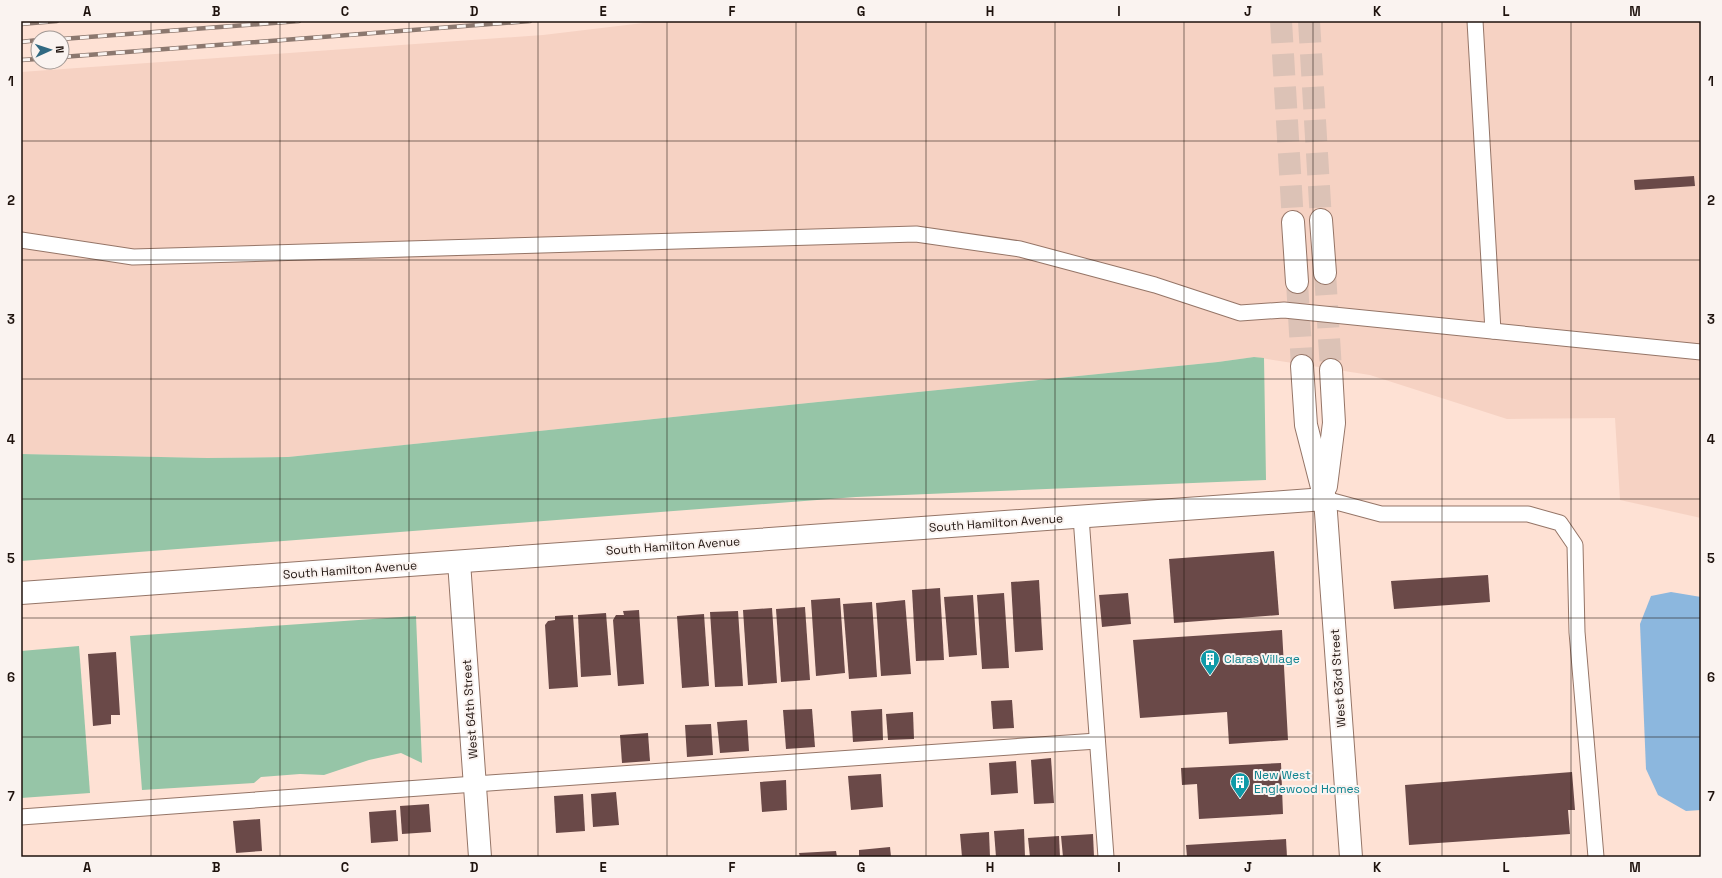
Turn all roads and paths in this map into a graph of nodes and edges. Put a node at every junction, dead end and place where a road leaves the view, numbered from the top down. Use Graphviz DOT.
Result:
graph roads {
  1 [pos="1474,21"];
  2 [pos="1321,220"];
  3 [pos="1293,222"];
  4 [pos="21,240"];
  5 [pos="1325,274"];
  6 [pos="1297,282"];
  7 [pos="1493,331"];
  8 [pos="1701,352"];
  9 [pos="1302,366"];
  10 [pos="1331,370"];
  11 [pos="1325,499"];
  12 [pos="1081,517"];
  13 [pos="459,562"];
  14 [pos="21,593"];
  15 [pos="1097,741"];
  16 [pos="475,784"];
  17 [pos="21,817"];
  18 [pos="480,857"];
  19 [pos="1106,857"];
  20 [pos="1351,857"];
  21 [pos="1596,857"];
  1 -- 7 [label="lane"];
  2 -- 5 [label="street"];
  3 -- 6 [label="street"];
  4 -- 7 [label="lane"];
  7 -- 8 [label="lane"];
  9 -- 11 [label="street, West 63rd Street"];
  10 -- 11 [label="street, West 63rd Street"];
  11 -- 12 [label="street, South Hamilton Avenue"];
  11 -- 20 [label="street, West 63rd Street"];
  11 -- 21 [label="lane"];
  12 -- 13 [label="street, South Hamilton Avenue"];
  12 -- 15 [label="lane"];
  13 -- 14 [label="street, South Hamilton Avenue"];
  13 -- 16 [label="street, West 64th Street"];
  15 -- 16 [label="lane"];
  15 -- 19 [label="lane"];
  16 -- 17 [label="lane"];
  16 -- 18 [label="street, West 64th Street"];
}
